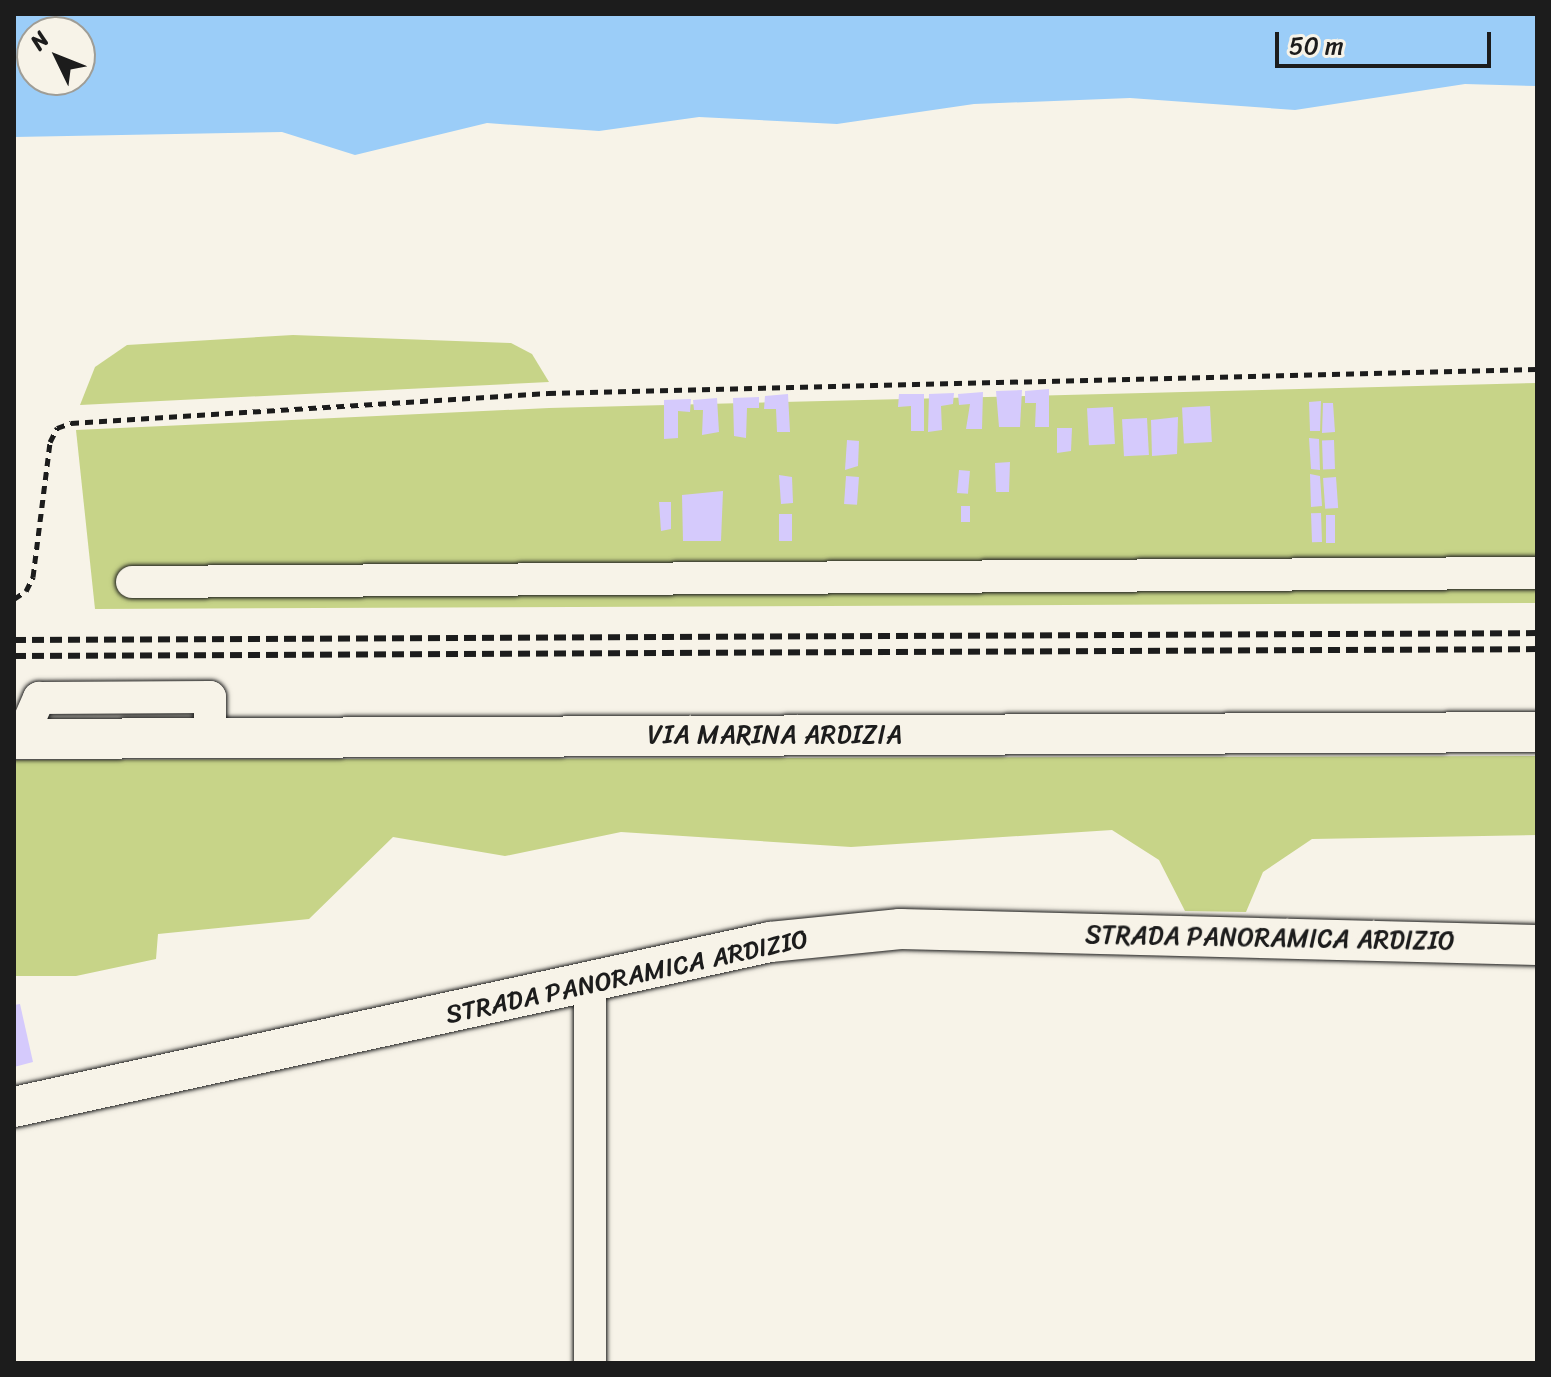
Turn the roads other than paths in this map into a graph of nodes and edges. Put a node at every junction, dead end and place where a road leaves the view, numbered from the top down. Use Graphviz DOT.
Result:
graph roads {
  1 [pos="1537,573"];
  2 [pos="132,582"];
  3 [pos="1537,732"];
  4 [pos="17,739"];
  5 [pos="1537,945"];
  6 [pos="590,983"];
  7 [pos="14,1107"];
  8 [pos="590,1363"];
  1 -- 2 [label="street"];
  3 -- 4 [label="main road, VIA MARINA ARDIZIA"];
  5 -- 6 [label="main road, STRADA PANORAMICA ARDIZIO"];
  6 -- 7 [label="main road, STRADA PANORAMICA ARDIZIO"];
  6 -- 8 [label="street"];
}
